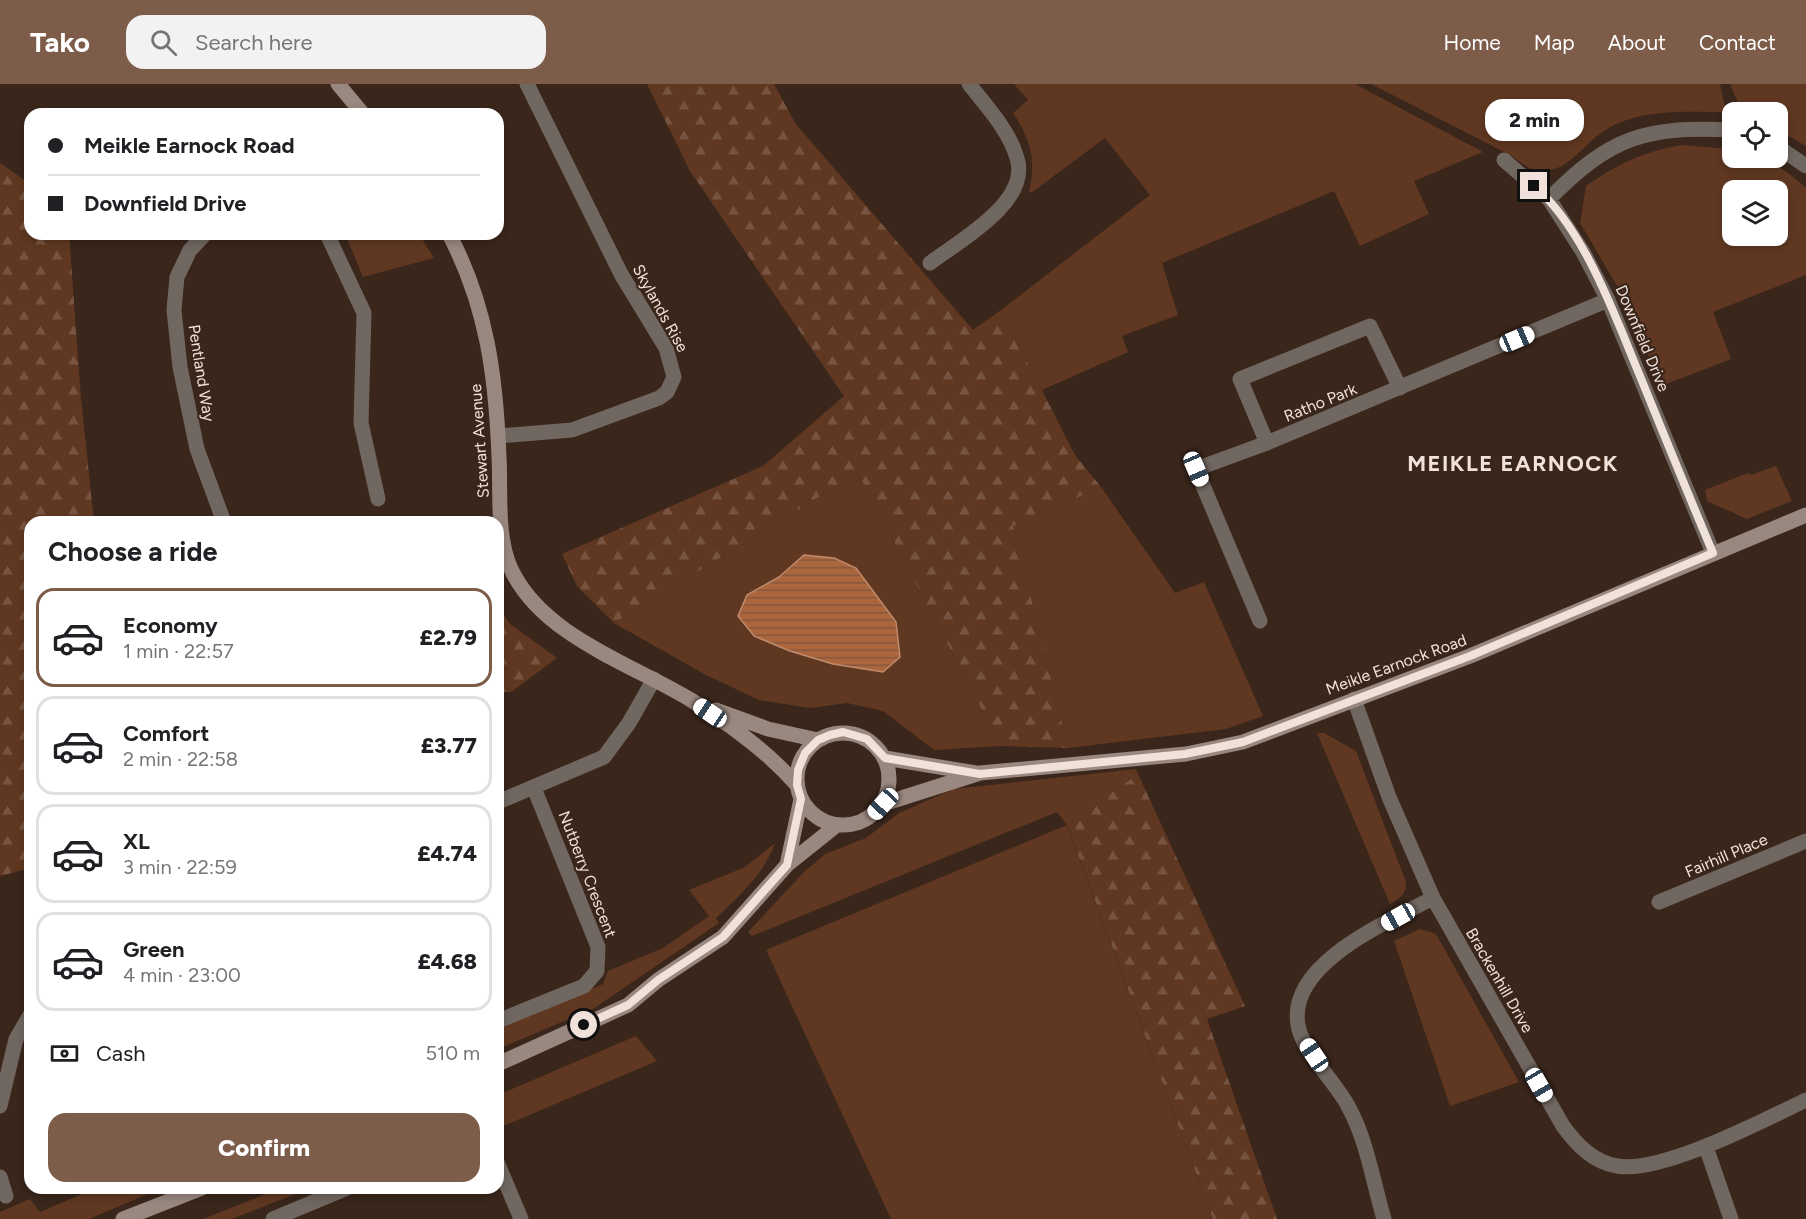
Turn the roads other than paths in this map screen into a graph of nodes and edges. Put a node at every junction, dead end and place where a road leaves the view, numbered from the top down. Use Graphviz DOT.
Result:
graph roads {
  1 [pos="338,84"];
  2 [pos="527,84"];
  3 [pos="969,84"];
  4 [pos="358,108"];
  5 [pos="1722,129"];
  6 [pos="1788,154"];
  7 [pos="1504,160"];
  8 [pos="1806,166"];
  9 [pos="1549,199"];
  10 [pos="199,240"];
  11 [pos="330,240"];
  12 [pos="451,240"];
  13 [pos="930,263"];
  14 [pos="1608,300"];
  15 [pos="1400,388"];
  16 [pos="498,435"];
  17 [pos="1267,443"];
  18 [pos="378,499"];
  19 [pos="1806,515"];
  20 [pos="222,516"];
  21 [pos="502,516"];
  22 [pos="504,541"];
  23 [pos="1713,553"];
  24 [pos="1260,621"];
  25 [pos="654,680"];
  26 [pos="1354,699"];
  27 [pos="691,700"];
  28 [pos="818,740"];
  29 [pos="885,758"];
  30 [pos="980,774"];
  31 [pos="534,788"];
  32 [pos="799,792"];
  33 [pos="504,800"];
  34 [pos="883,804"];
  35 [pos="837,825"];
  36 [pos="1806,841"];
  37 [pos="787,865"];
  38 [pos="1433,898"];
  39 [pos="1659,902"];
  40 [pos="504,1019"];
  41 [pos="24,1025"];
  42 [pos="504,1061"];
  43 [pos="1806,1100"];
  44 [pos="0,1106"];
  45 [pos="1706,1147"];
  46 [pos="0,1177"];
  47 [pos="504,1178"];
  48 [pos="187,1194"];
  49 [pos="336,1194"];
  50 [pos="6,1196"];
  51 [pos="297,1215"];
  52 [pos="123,1219"];
  53 [pos="273,1219"];
  54 [pos="521,1219"];
  55 [pos="1384,1219"];
  56 [pos="1731,1219"];
  1 -- 4 [label="street"];
  2 -- 16 [label="street, Skylands Rise"];
  3 -- 13 [label="street"];
  5 -- 9 [label="street"];
  6 -- 8 [label="street"];
  7 -- 9 [label="street, Downfield Drive"];
  9 -- 14 [label="street, Downfield Drive"];
  10 -- 20 [label="street, Pentland Way"];
  11 -- 18 [label="street"];
  12 -- 16 [label="street, Stewart Avenue"];
  14 -- 15 [label="street, Ratho Park"];
  14 -- 23 [label="street, Downfield Drive"];
  15 -- 17 [label="street, Ratho Park"];
  15 -- 17 [label="street"];
  16 -- 21 [label="street, Stewart Avenue"];
  17 -- 24 [label="street, Ratho Park"];
  19 -- 23 [label="street, Meikle Earnock Road"];
  22 -- 25 [label="street, Stewart Avenue"];
  23 -- 26 [label="street, Meikle Earnock Road"];
  25 -- 27 [label="street, Stewart Avenue"];
  25 -- 31 [label="street"];
  26 -- 30 [label="street, Meikle Earnock Road"];
  26 -- 38 [label="street, Brackenhill Drive"];
  27 -- 28 [label="street, Stewart Avenue"];
  27 -- 32 [label="street, Stewart Avenue"];
  28 -- 29 [label="street"];
  28 -- 32 [label="street"];
  29 -- 30 [label="street, Meikle Earnock Road"];
  29 -- 34 [label="street"];
  30 -- 34 [label="street, Meikle Earnock Road"];
  31 -- 33 [label="street"];
  31 -- 40 [label="street, Nutberry Crescent"];
  32 -- 35 [label="street"];
  32 -- 37 [label="street"];
  34 -- 35 [label="street"];
  35 -- 37 [label="street"];
  36 -- 39 [label="street, Fairhill Place"];
  37 -- 42 [label="street"];
  38 -- 45 [label="street, Brackenhill Drive"];
  38 -- 55 [label="street"];
  41 -- 44 [label="street"];
  43 -- 45 [label="street, Brackenhill Drive"];
  45 -- 56 [label="street"];
  46 -- 50 [label="street"];
  47 -- 54 [label="street"];
  48 -- 52 [label="street"];
  49 -- 51 [label="street"];
  51 -- 53 [label="street"];
}
